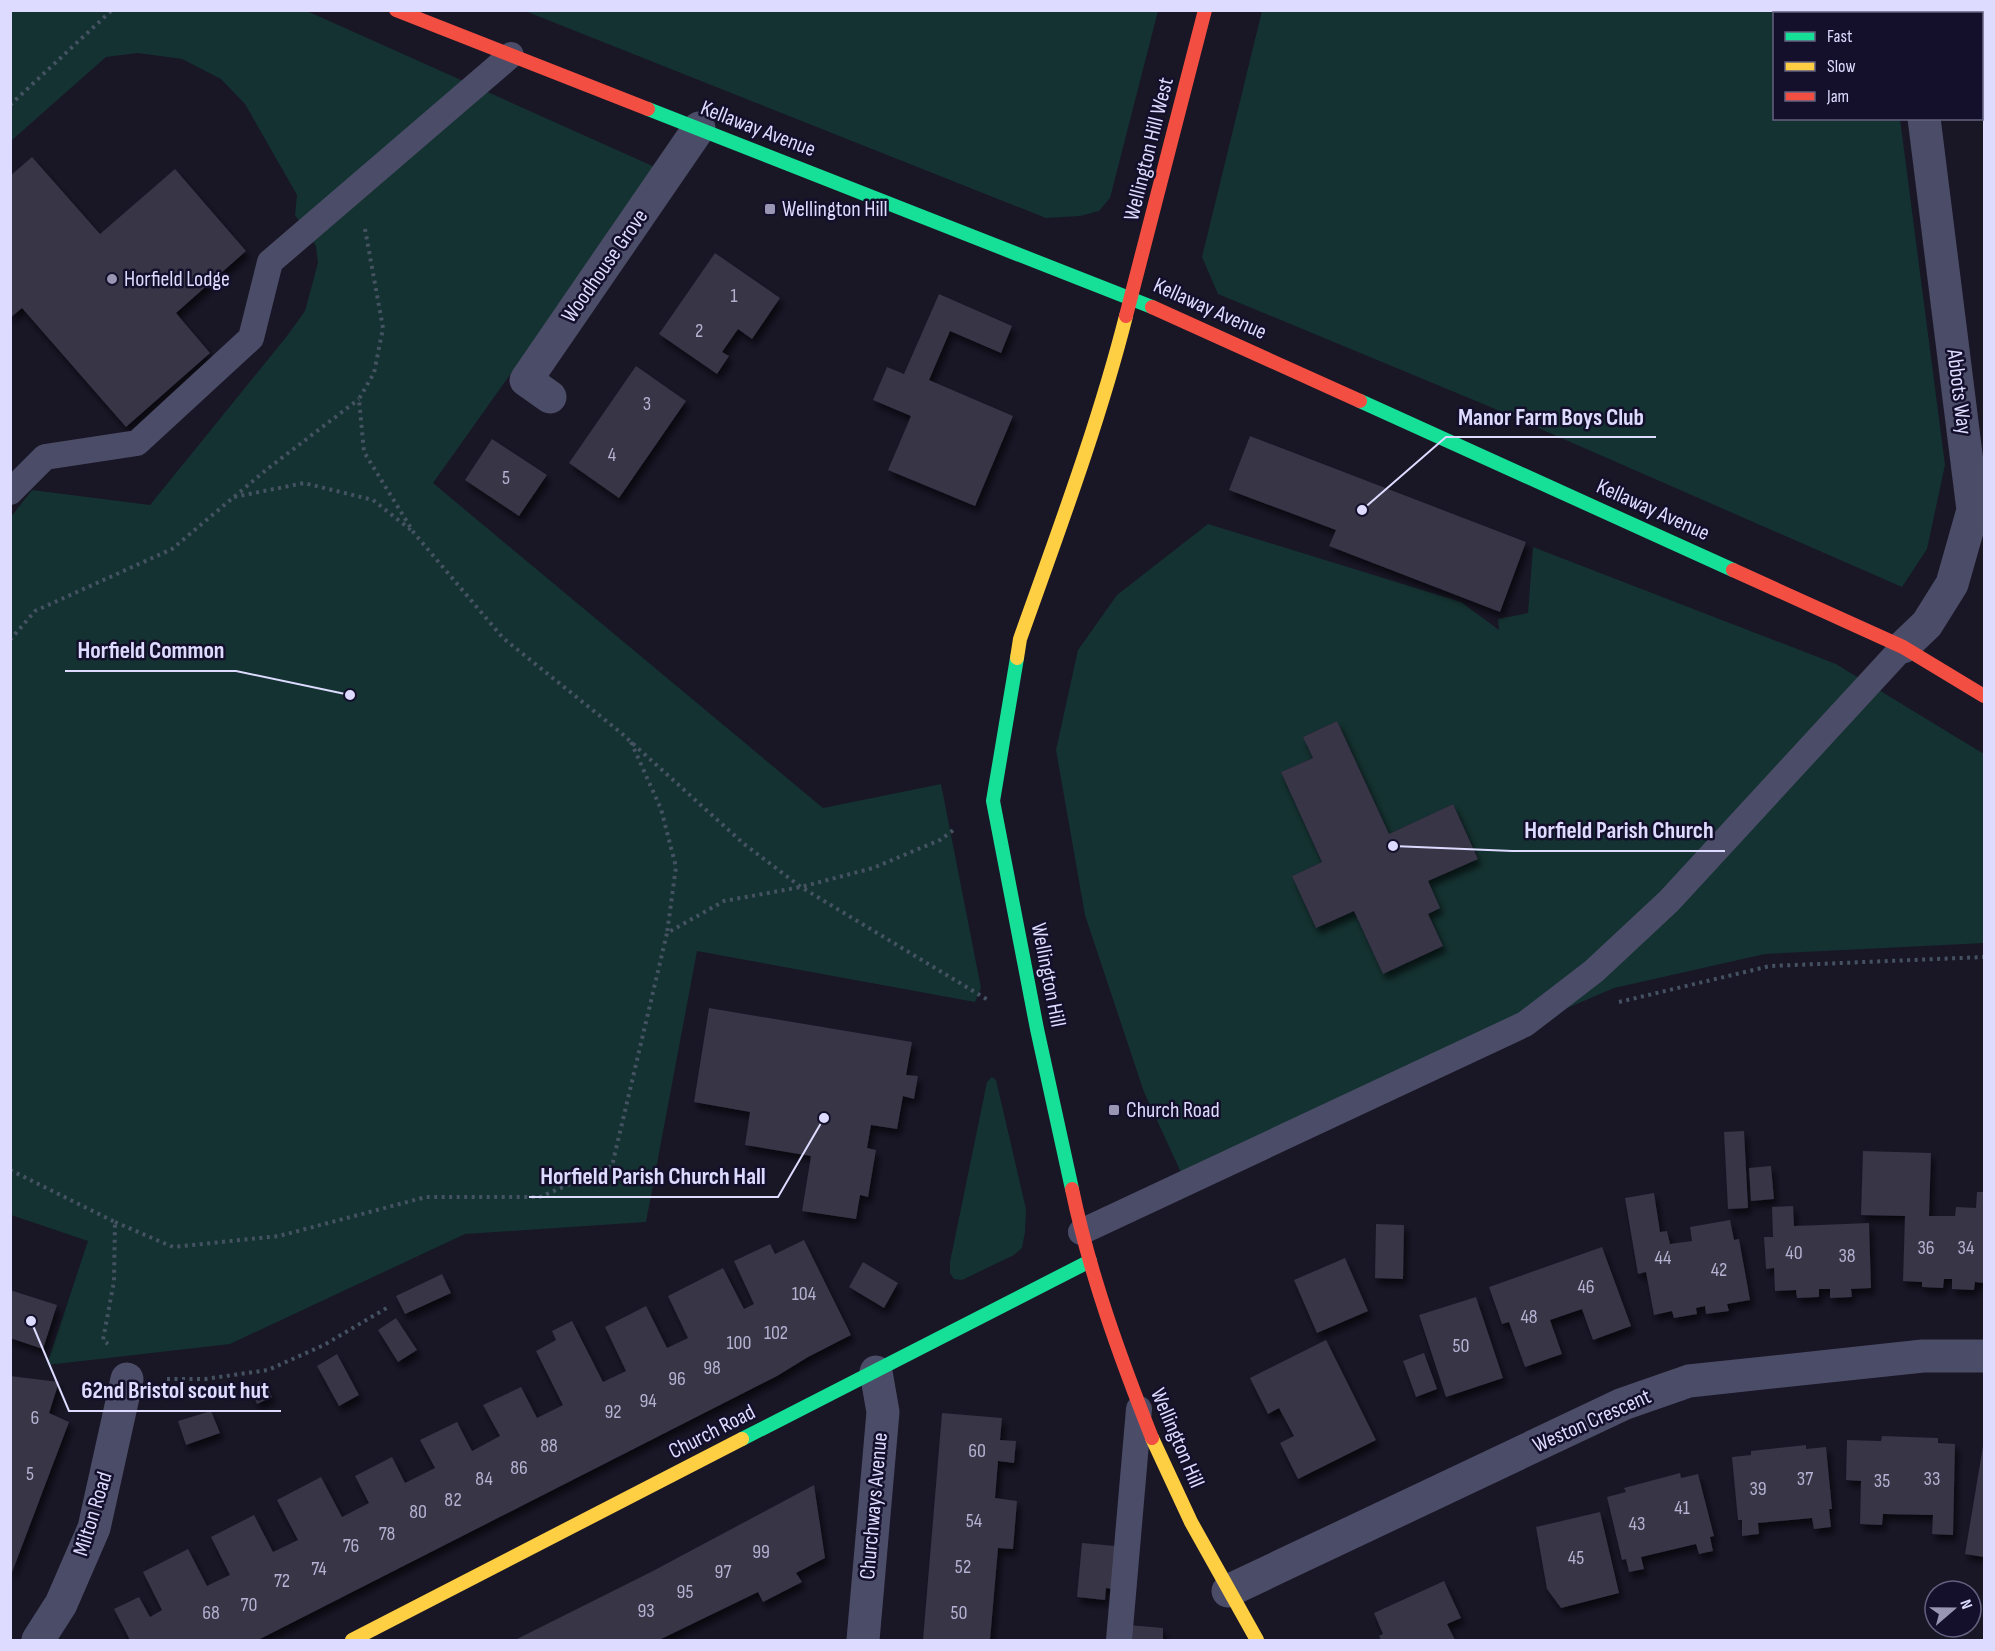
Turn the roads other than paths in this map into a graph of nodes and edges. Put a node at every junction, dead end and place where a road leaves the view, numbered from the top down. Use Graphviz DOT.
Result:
graph roads {
  1 [pos="396,10"];
  2 [pos="1205,10"];
  3 [pos="511,55"];
  4 [pos="1924,120"];
  5 [pos="699,128"];
  6 [pos="1132,298"];
  7 [pos="550,397"];
  8 [pos="10,492"];
  9 [pos="1903,647"];
  10 [pos="1984,696"];
  11 [pos="1081,1232"];
  12 [pos="1090,1261"];
  13 [pos="1984,1356"];
  14 [pos="876,1372"];
  15 [pos="128,1379"];
  16 [pos="1139,1405"];
  17 [pos="1228,1591"];
  18 [pos="38,1641"];
  19 [pos="352,1641"];
  20 [pos="863,1641"];
  21 [pos="1119,1641"];
  22 [pos="1257,1641"];
  1 -- 3 [label="street, Kellaway Avenue"];
  2 -- 6 [label="street, Wellington Hill West"];
  3 -- 5 [label="street, Kellaway Avenue"];
  3 -- 8 [label="lane"];
  4 -- 9 [label="street, Abbots Way"];
  5 -- 6 [label="street, Kellaway Avenue"];
  5 -- 7 [label="street, Woodhouse Grove"];
  6 -- 9 [label="street, Kellaway Avenue"];
  6 -- 11 [label="street, Wellington Hill"];
  9 -- 10 [label="street, Kellaway Avenue"];
  9 -- 11 [label="lane"];
  11 -- 12 [label="street, Wellington Hill"];
  12 -- 14 [label="street, Church Road"];
  12 -- 16 [label="street, Wellington Hill"];
  13 -- 17 [label="street, Weston Crescent"];
  14 -- 19 [label="street, Church Road"];
  14 -- 20 [label="street, Churchways Avenue"];
  15 -- 18 [label="street, Milton Road"];
  16 -- 17 [label="street, Wellington Hill"];
  16 -- 21 [label="lane"];
  17 -- 22 [label="street, Wellington Hill"];
}
